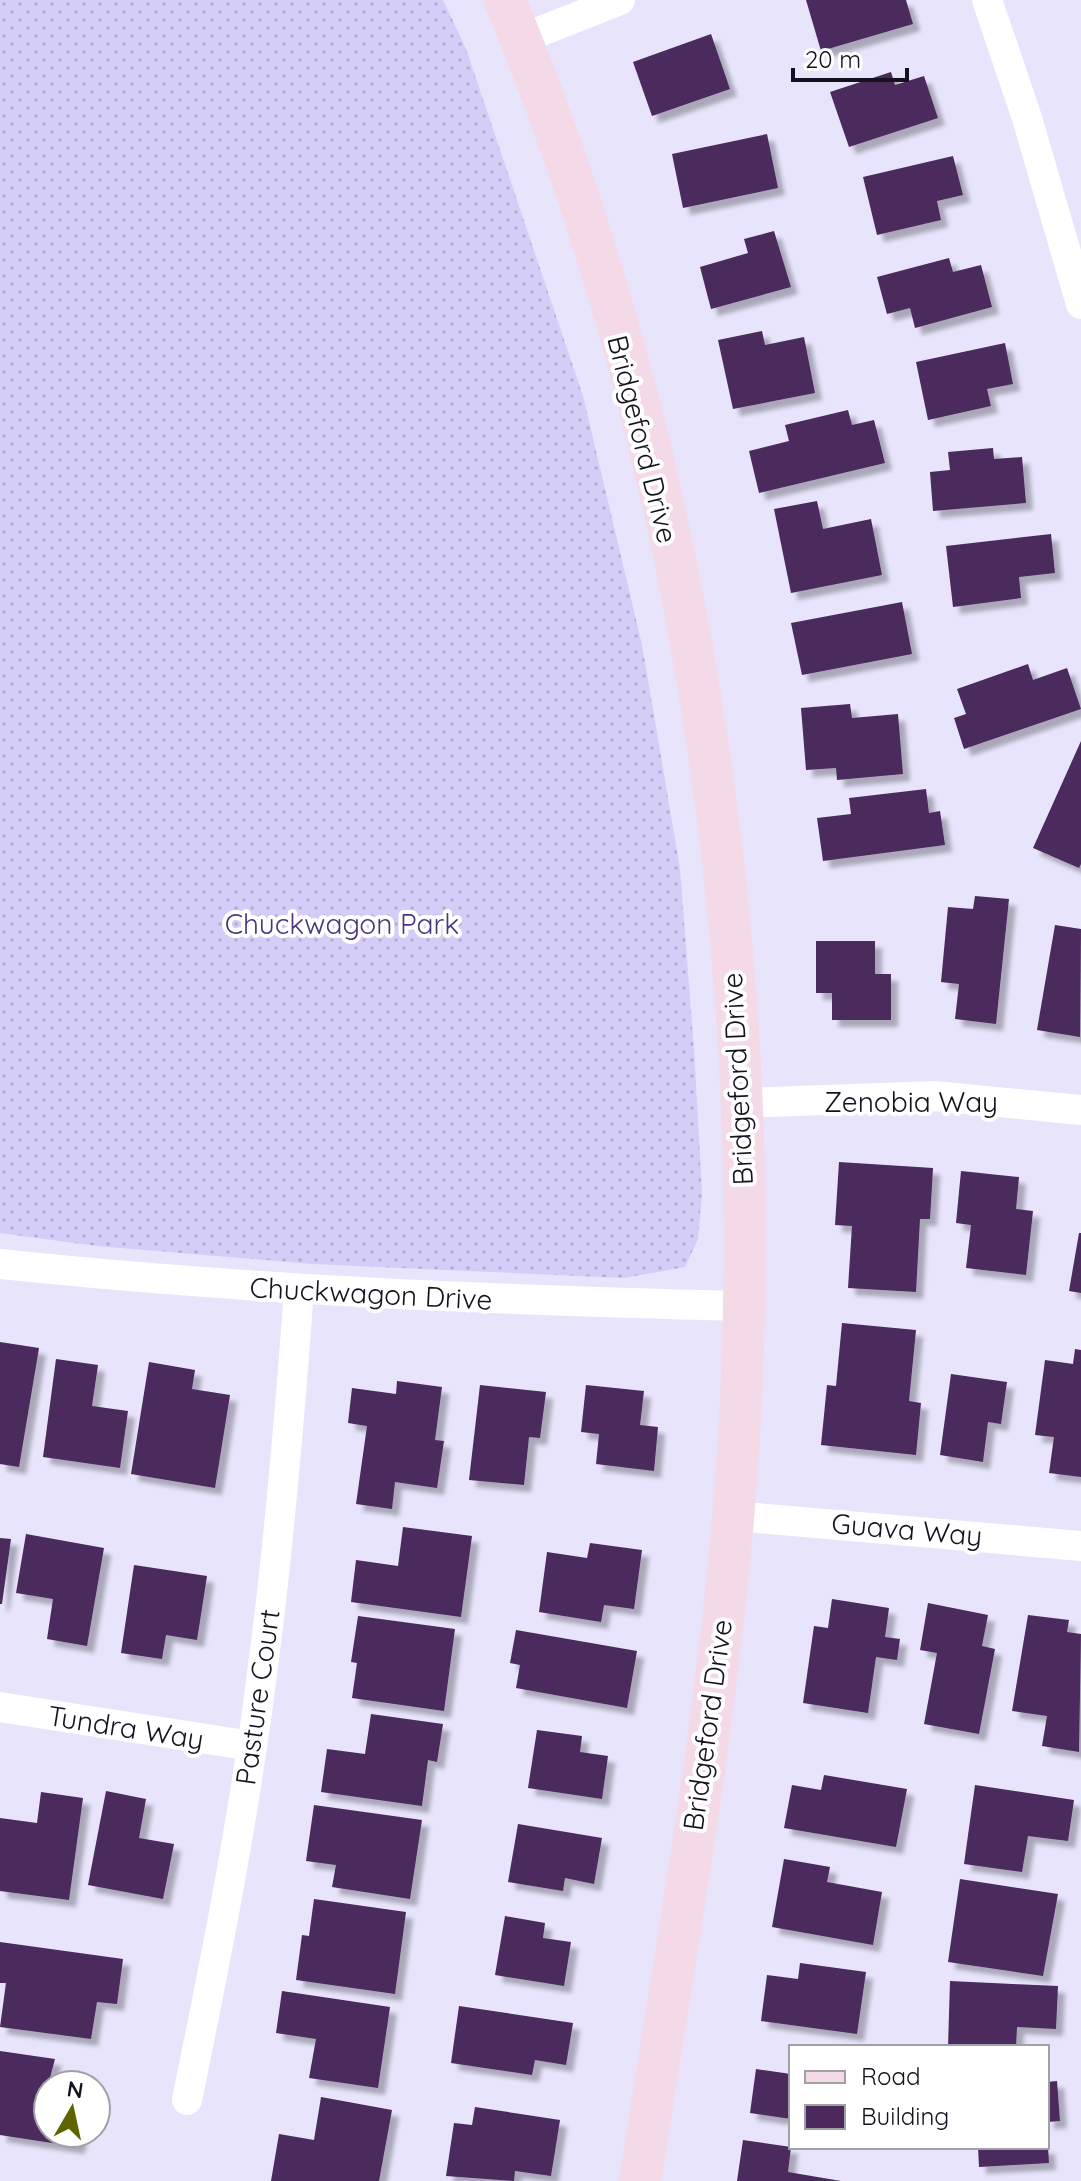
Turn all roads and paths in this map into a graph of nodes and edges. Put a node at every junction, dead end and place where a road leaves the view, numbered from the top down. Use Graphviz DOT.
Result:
graph roads {
  1 [pos="505,0"];
  2 [pos="620,0"];
  3 [pos="987,0"];
  4 [pos="521,39"];
  5 [pos="1080,295"];
  6 [pos="741,1103"];
  7 [pos="1081,1110"];
  8 [pos="0,1264"];
  9 [pos="299,1290"];
  10 [pos="743,1306"];
  11 [pos="733,1516"];
  12 [pos="1081,1546"];
  13 [pos="0,1707"];
  14 [pos="252,1746"];
  15 [pos="187,2100"];
  16 [pos="640,2181"];
  1 -- 4 [label="street, Bridgeford Drive"];
  2 -- 4 [label="street"];
  3 -- 5 [label="street"];
  4 -- 6 [label="street, Bridgeford Drive"];
  6 -- 7 [label="street, Zenobia Way"];
  6 -- 10 [label="street, Bridgeford Drive"];
  8 -- 9 [label="street, Chuckwagon Drive"];
  9 -- 10 [label="street, Chuckwagon Drive"];
  9 -- 14 [label="street, Pasture Court"];
  10 -- 11 [label="street, Bridgeford Drive"];
  11 -- 12 [label="street, Guava Way"];
  11 -- 16 [label="street, Bridgeford Drive"];
  13 -- 14 [label="street, Tundra Way"];
  14 -- 15 [label="street, Pasture Court"];
}
